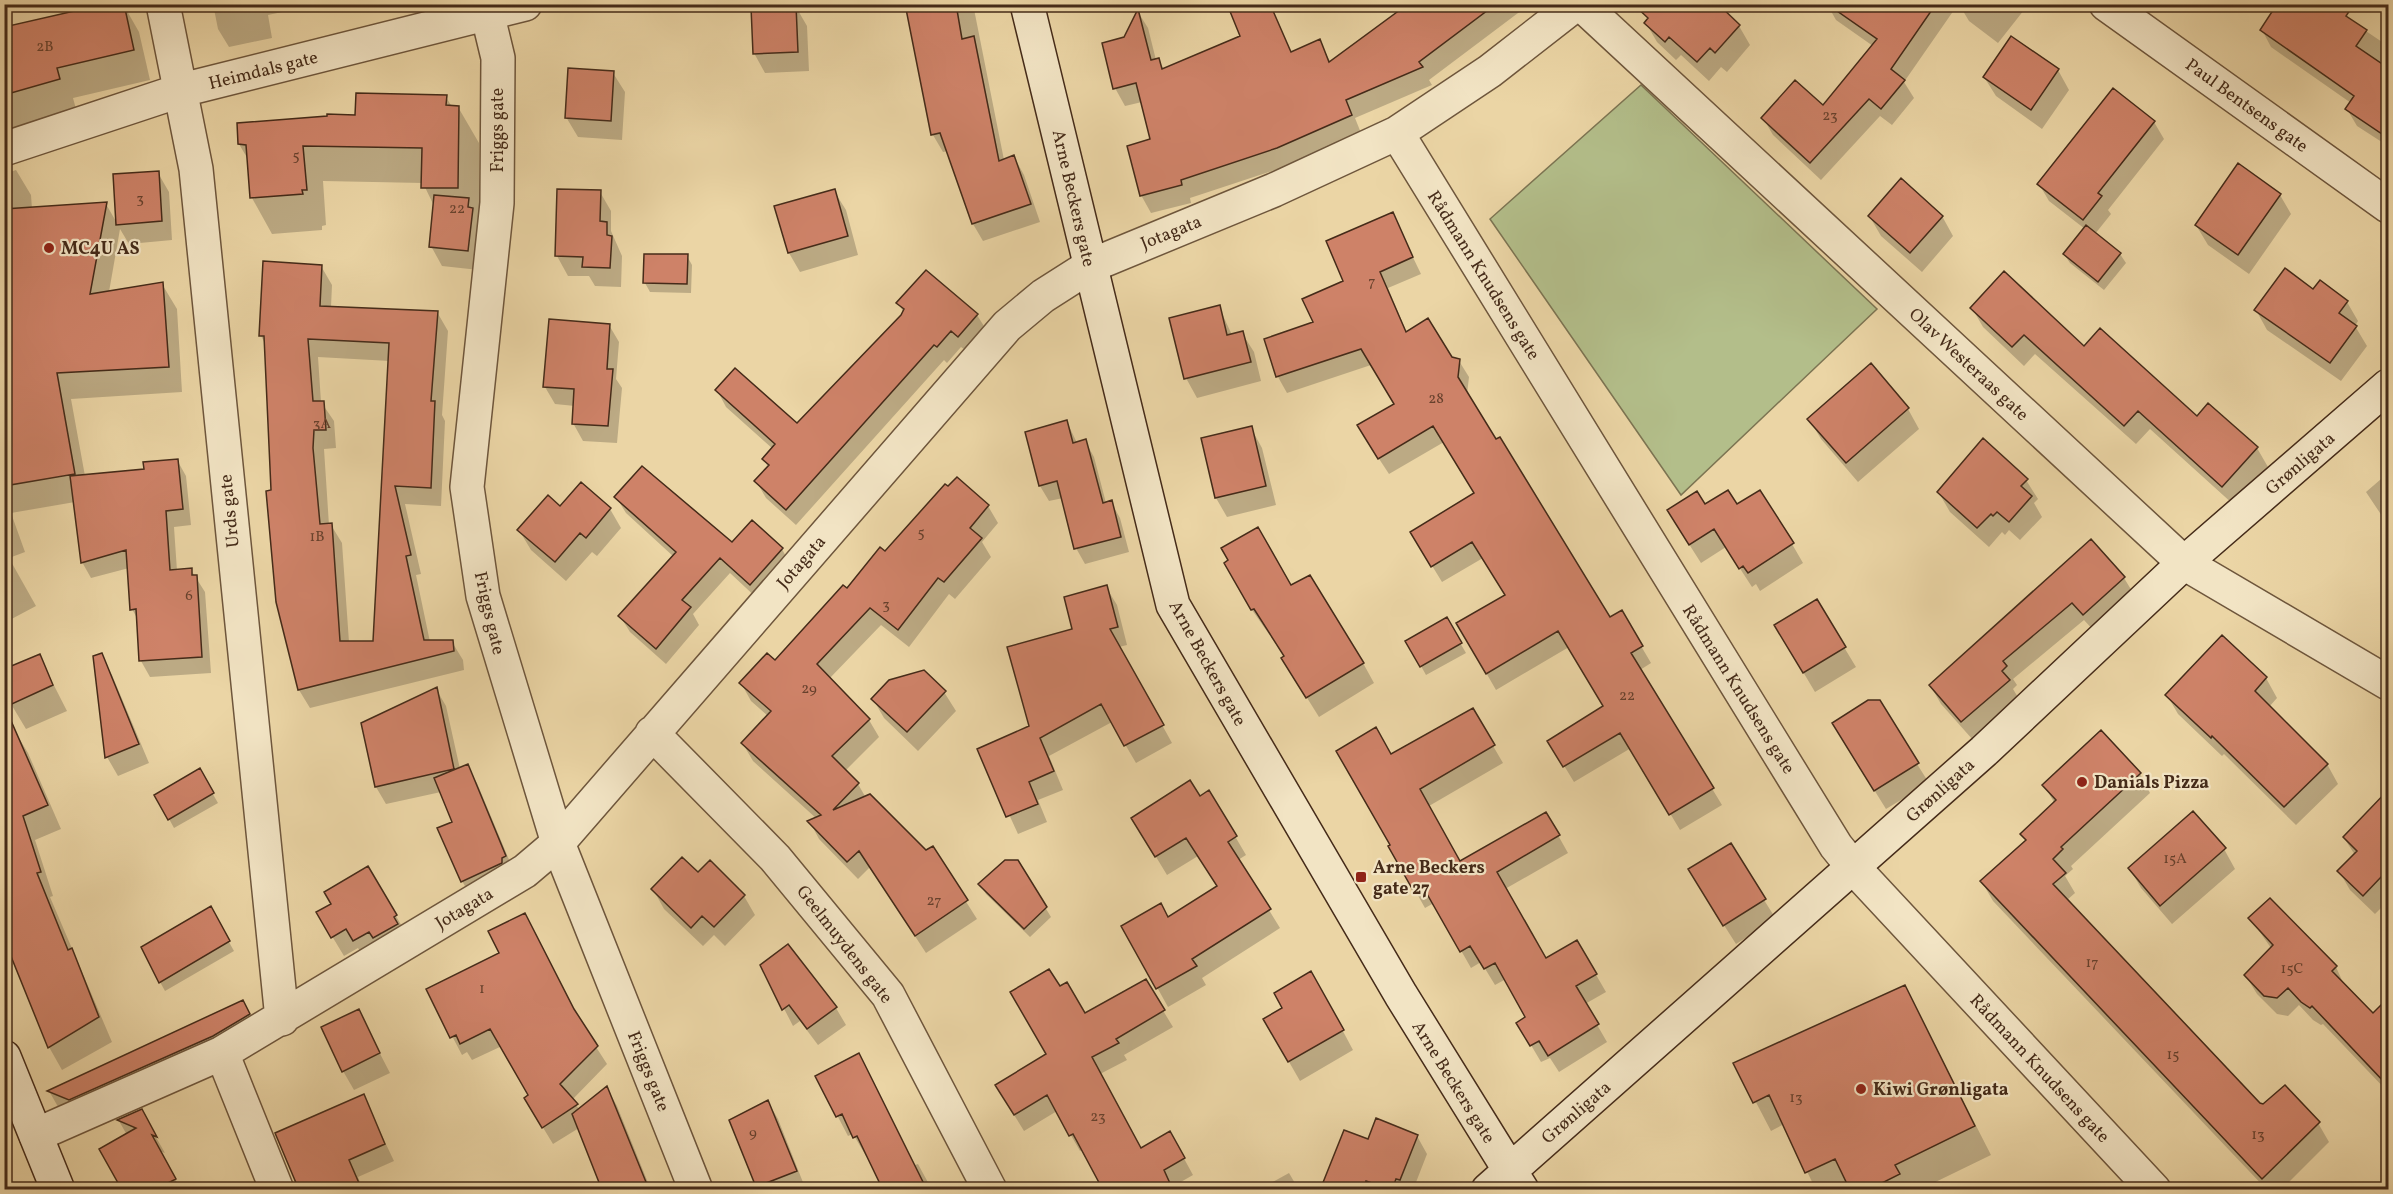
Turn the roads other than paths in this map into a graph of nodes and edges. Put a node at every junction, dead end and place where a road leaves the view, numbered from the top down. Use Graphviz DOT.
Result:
graph roads {
  1 [pos="163,4"];
  2 [pos="525,4"];
  3 [pos="1027,4"];
  4 [pos="1576,4"];
  5 [pos="1581,4"];
  6 [pos="2106,4"];
  7 [pos="486,9"];
  8 [pos="182,90"];
  9 [pos="1396,133"];
  10 [pos="4,149"];
  11 [pos="2388,206"];
  12 [pos="1090,266"];
  13 [pos="2388,386"];
  14 [pos="2184,563"];
  15 [pos="2388,682"];
  16 [pos="651,734"];
  17 [pos="558,843"];
  18 [pos="1853,867"];
  19 [pos="282,1019"];
  20 [pos="222,1053"];
  21 [pos="4,1057"];
  22 [pos="36,1135"];
  23 [pos="1506,1183"];
  24 [pos="58,1190"];
  25 [pos="277,1190"];
  26 [pos="696,1190"];
  27 [pos="990,1190"];
  28 [pos="2154,1190"];
  1 -- 8 [label="street, Urds gate"];
  2 -- 7 [label="street, Heimdals gate"];
  3 -- 12 [label="street, Arne Beckers gate"];
  4 -- 9 [label="street, Jotagata"];
  5 -- 14 [label="street, Olav Westeraas gate"];
  6 -- 11 [label="street, Paul Bentsens gate"];
  7 -- 8 [label="street, Heimdals gate"];
  7 -- 17 [label="street, Friggs gate"];
  8 -- 10 [label="street, Heimdals gate"];
  8 -- 19 [label="street, Urds gate"];
  9 -- 12 [label="street, Jotagata"];
  9 -- 18 [label="street, Rådmann Knudsens gate"];
  12 -- 16 [label="street, Jotagata"];
  12 -- 23 [label="street, Arne Beckers gate"];
  13 -- 14 [label="street, Grønligata"];
  14 -- 15 [label="street, Olav Westeraas gate"];
  14 -- 18 [label="street, Grønligata"];
  16 -- 17 [label="street, Jotagata"];
  16 -- 27 [label="street, Geelmuydens gate"];
  17 -- 19 [label="street, Jotagata"];
  17 -- 26 [label="street, Friggs gate"];
  18 -- 23 [label="street, Grønligata"];
  18 -- 28 [label="street, Rådmann Knudsens gate"];
  19 -- 20 [label="street, Jotagata"];
  20 -- 22 [label="street, Jotagata"];
  20 -- 25 [label="street"];
  21 -- 22 [label="street"];
  22 -- 24 [label="street"];
}
